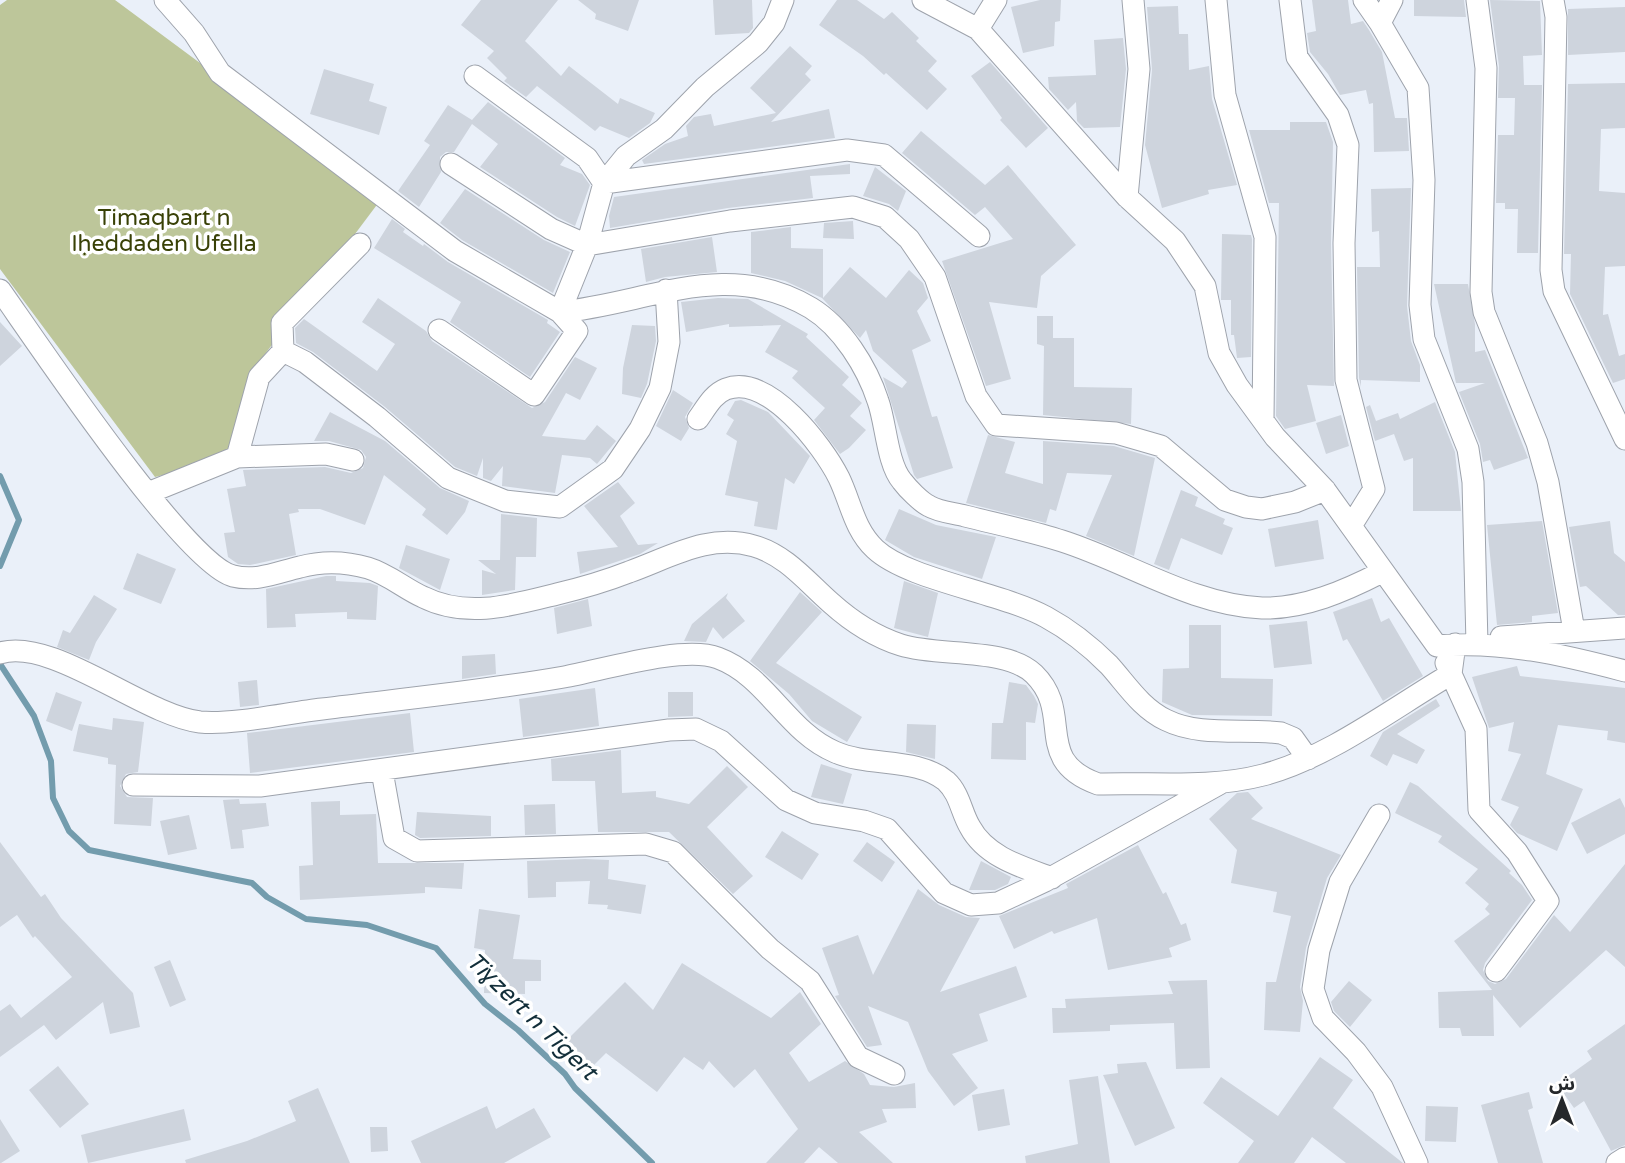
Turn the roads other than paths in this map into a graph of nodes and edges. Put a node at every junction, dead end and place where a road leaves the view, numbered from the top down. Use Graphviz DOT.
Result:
graph roads {
  1 [pos="165,0"];
  2 [pos="783,0"];
  3 [pos="923,0"];
  4 [pos="996,0"];
  5 [pos="1133,0"];
  6 [pos="1216,0"];
  7 [pos="1290,0"];
  8 [pos="1364,0"];
  9 [pos="1392,0"];
  10 [pos="1478,0"];
  11 [pos="1553,0"];
  12 [pos="1380,23"];
  13 [pos="978,29"];
  14 [pos="475,76"];
  15 [pos="451,164"];
  16 [pos="604,183"];
  17 [pos="1127,197"];
  18 [pos="979,236"];
  19 [pos="360,244"];
  20 [pos="587,245"];
  21 [pos="0,290"];
  22 [pos="666,290"];
  23 [pos="560,312"];
  24 [pos="439,330"];
  25 [pos="283,351"];
  26 [pos="698,419"];
  27 [pos="1263,420"];
  28 [pos="1625,439"];
  29 [pos="237,457"];
  30 [pos="353,460"];
  31 [pos="1325,490"];
  32 [pos="148,493"];
  33 [pos="1351,526"];
  34 [pos="1382,572"];
  35 [pos="1625,628"];
  36 [pos="1574,631"];
  37 [pos="1477,641"];
  38 [pos="1446,645"];
  39 [pos="0,653"];
  40 [pos="1625,671"];
  41 [pos="1451,674"];
  42 [pos="1308,760"];
  43 [pos="382,771"];
  44 [pos="1223,782"];
  45 [pos="133,785"];
  46 [pos="1379,815"];
  47 [pos="1052,878"];
  48 [pos="1496,971"];
  49 [pos="894,1074"];
  50 [pos="1625,1158"];
  51 [pos="1417,1163"];
  52 [pos="1616,1163"];
  1 -- 23 [label="street"];
  2 -- 16 [label="street"];
  3 -- 13 [label="street"];
  4 -- 13 [label="street"];
  5 -- 17 [label="street"];
  6 -- 27 [label="street"];
  7 -- 33 [label="street"];
  8 -- 12 [label="street"];
  9 -- 12 [label="street"];
  10 -- 36 [label="street"];
  11 -- 28 [label="street"];
  12 -- 37 [label="street"];
  13 -- 17 [label="street"];
  14 -- 16 [label="street"];
  15 -- 20 [label="street"];
  16 -- 18 [label="street"];
  16 -- 20 [label="street"];
  17 -- 27 [label="street"];
  19 -- 25 [label="street"];
  20 -- 23 [label="street"];
  20 -- 31 [label="street"];
  21 -- 32 [label="street"];
  22 -- 23 [label="street"];
  22 -- 25 [label="street"];
  22 -- 34 [label="street"];
  23 -- 24 [label="street"];
  25 -- 29 [label="street"];
  26 -- 42 [label="street"];
  27 -- 31 [label="street"];
  29 -- 30 [label="street"];
  29 -- 32 [label="street"];
  31 -- 33 [label="street"];
  32 -- 44 [label="street"];
  33 -- 34 [label="street"];
  34 -- 38 [label="street"];
  35 -- 36 [label="street"];
  36 -- 37 [label="street"];
  37 -- 38 [label="street"];
  37 -- 40 [label="street"];
  38 -- 41 [label="street"];
  39 -- 47 [label="street"];
  41 -- 42 [label="street"];
  41 -- 48 [label="street"];
  42 -- 44 [label="street"];
  43 -- 45 [label="street"];
  43 -- 47 [label="street"];
  43 -- 49 [label="street"];
  44 -- 47 [label="street"];
  46 -- 51 [label="street"];
  50 -- 52 [label="street"];
}
